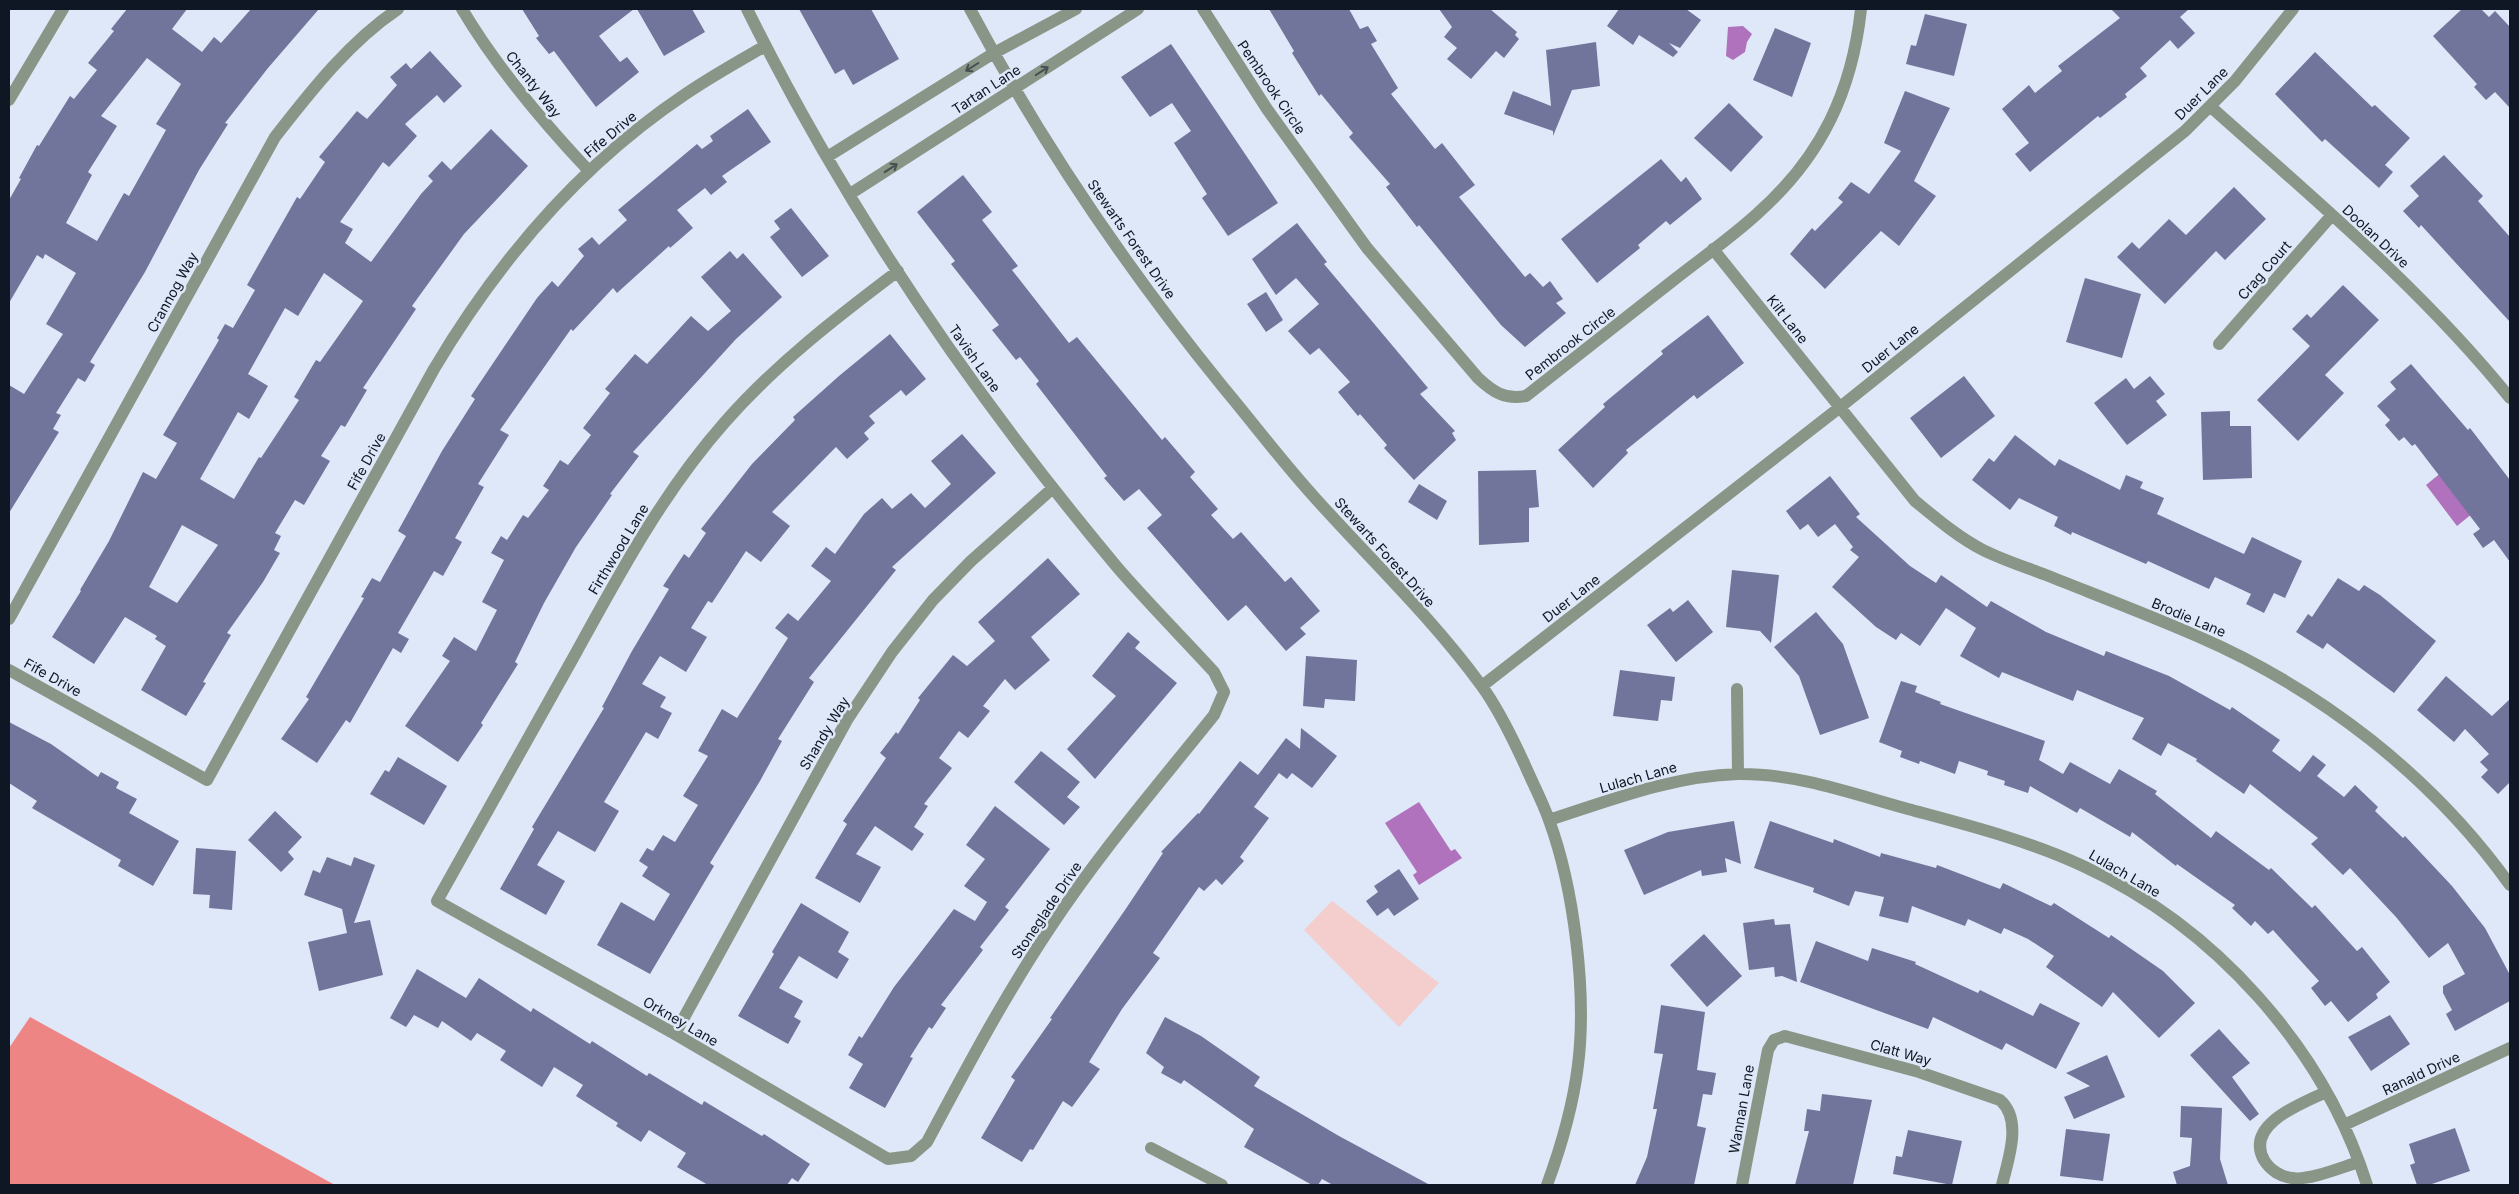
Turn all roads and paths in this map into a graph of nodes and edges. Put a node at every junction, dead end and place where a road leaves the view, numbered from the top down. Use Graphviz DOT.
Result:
graph roads {
  1 [pos="63,9"];
  2 [pos="398,9"];
  3 [pos="462,9"];
  4 [pos="747,9"];
  5 [pos="970,9"];
  6 [pos="1076,9"];
  7 [pos="1138,9"];
  8 [pos="1203,9"];
  9 [pos="1861,9"];
  10 [pos="2293,9"];
  11 [pos="765,46"];
  12 [pos="994,53"];
  13 [pos="1014,89"];
  14 [pos="9,100"];
  15 [pos="2211,107"];
  16 [pos="828,157"];
  17 [pos="589,172"];
  18 [pos="850,194"];
  19 [pos="2332,215"];
  20 [pos="1713,249"];
  21 [pos="898,271"];
  22 [pos="2219,344"];
  23 [pos="2510,398"];
  24 [pos="1839,408"];
  25 [pos="1053,488"];
  26 [pos="9,618"];
  27 [pos="9,670"];
  28 [pos="1482,686"];
  29 [pos="1737,689"];
  30 [pos="1224,692"];
  31 [pos="1738,774"];
  32 [pos="1550,820"];
  33 [pos="2510,885"];
  34 [pos="437,901"];
  35 [pos="674,1034"];
  36 [pos="1774,1040"];
  37 [pos="2510,1048"];
  38 [pos="2326,1092"];
  39 [pos="2344,1125"];
  40 [pos="1151,1148"];
  41 [pos="911,1156"];
  42 [pos="2359,1162"];
  43 [pos="1222,1185"];
  44 [pos="1547,1185"];
  45 [pos="1742,1185"];
  46 [pos="2002,1185"];
  47 [pos="2366,1185"];
  1 -- 14 [label="street"];
  2 -- 26 [label="street, Crannog Way"];
  3 -- 17 [label="street, Chanty Way"];
  4 -- 11 [label="street, Tavish Lane"];
  5 -- 12 [label="street, Stewarts Forest Drive"];
  6 -- 12 [label="street, Tartan Lane"];
  13 -- 7 [label="street, Tartan Lane, one-way"];
  8 -- 20 [label="street, Pembrook Circle"];
  9 -- 20 [label="street, Pembrook Circle"];
  10 -- 15 [label="street, Duer Lane"];
  11 -- 16 [label="street, Tavish Lane"];
  11 -- 17 [label="street, Fife Drive"];
  12 -- 13 [label="street, Stewarts Forest Drive"];
  12 -- 16 [label="street, Tartan Lane, one-way"];
  18 -- 13 [label="street, Tartan Lane, one-way"];
  13 -- 28 [label="street, Stewarts Forest Drive"];
  15 -- 19 [label="street, Doolan Drive"];
  15 -- 24 [label="street, Duer Lane"];
  16 -- 18 [label="street, Tavish Lane"];
  17 -- 27 [label="street, Fife Drive"];
  18 -- 21 [label="street, Tavish Lane"];
  19 -- 22 [label="street, Crag Court"];
  19 -- 23 [label="street, Doolan Drive"];
  20 -- 24 [label="street, Kilt Lane"];
  21 -- 25 [label="street, Tavish Lane"];
  21 -- 34 [label="street, Firthwood Lane"];
  24 -- 28 [label="street, Duer Lane"];
  24 -- 33 [label="street, Brodie Lane"];
  25 -- 30 [label="street, Tavish Lane"];
  25 -- 35 [label="street, Shandy Way"];
  28 -- 32 [label="street, Stewarts Forest Drive"];
  29 -- 31 [label="street"];
  30 -- 41 [label="street, Stoneglade Drive"];
  31 -- 32 [label="street, Lulach Lane"];
  31 -- 38 [label="street, Lulach Lane"];
  32 -- 44 [label="street, Stewarts Forest Drive"];
  34 -- 35 [label="street, Orkney Lane"];
  35 -- 41 [label="street, Orkney Lane"];
  36 -- 45 [label="street, Wannan Lane"];
  36 -- 46 [label="street, Clatt Way"];
  37 -- 39 [label="street, Ranald Drive"];
  38 -- 39 [label="street, Lulach Lane"];
  38 -- 42 [label="street"];
  39 -- 42 [label="street, Lulach Lane"];
  40 -- 43 [label="street"];
  42 -- 47 [label="street, Lulach Lane"];
}
